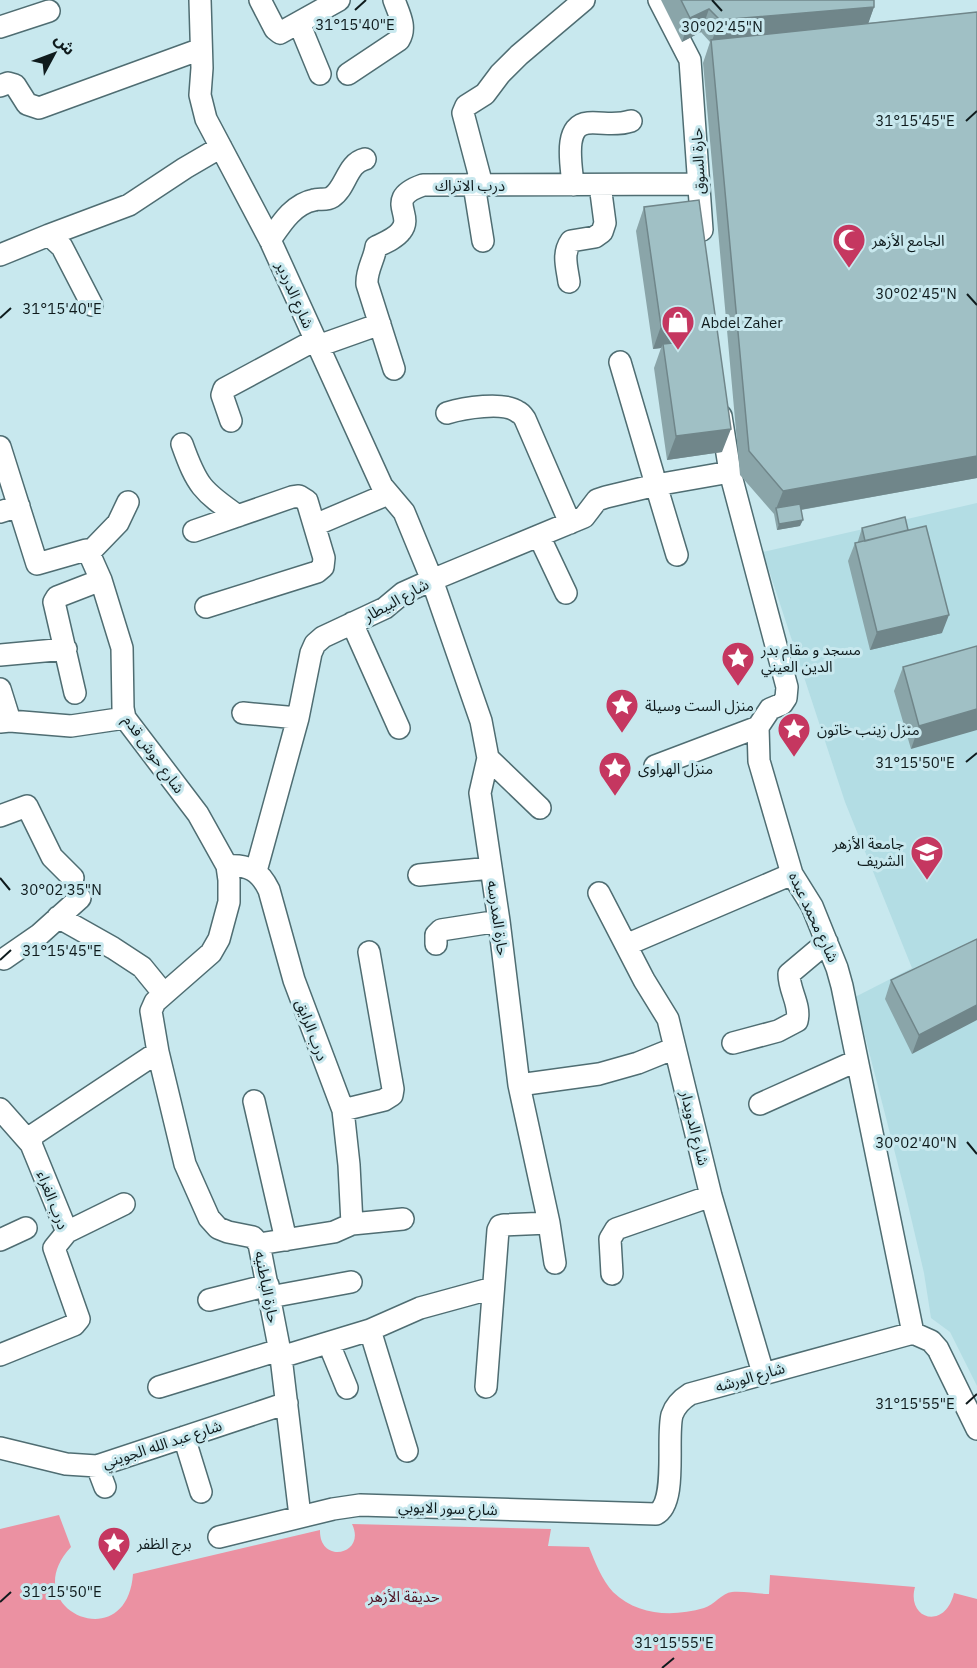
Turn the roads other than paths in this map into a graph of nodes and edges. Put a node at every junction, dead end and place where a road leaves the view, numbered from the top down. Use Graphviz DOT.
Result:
graph roads {
  1 [pos="200,0"];
  2 [pos="260,0"];
  3 [pos="339,0"];
  4 [pos="394,0"];
  5 [pos="584,0"];
  6 [pos="659,0"];
  7 [pos="49,11"];
  8 [pos="299,23"];
  9 [pos="0,27"];
  10 [pos="201,49"];
  11 [pos="714,57"];
  12 [pos="690,60"];
  13 [pos="320,74"];
  14 [pos="348,74"];
  15 [pos="0,86"];
  16 [pos="631,121"];
  17 [pos="221,147"];
  18 [pos="365,159"];
  19 [pos="698,184"];
  20 [pos="478,185"];
  21 [pos="573,185"];
  22 [pos="600,185"];
  23 [pos="49,235"];
  24 [pos="270,240"];
  25 [pos="483,241"];
  26 [pos="704,254"];
  27 [pos="0,255"];
  28 [pos="569,282"];
  29 [pos="92,305"];
  30 [pos="380,324"];
  31 [pos="317,343"];
  32 [pos="620,362"];
  33 [pos="394,369"];
  34 [pos="718,393"];
  35 [pos="447,412"];
  36 [pos="231,421"];
  37 [pos="182,444"];
  38 [pos="0,447"];
  39 [pos="730,472"];
  40 [pos="655,480"];
  41 [pos="388,494"];
  42 [pos="128,502"];
  43 [pos="9,509"];
  44 [pos="238,516"];
  45 [pos="570,523"];
  46 [pos="315,525"];
  47 [pos="194,531"];
  48 [pos="539,536"];
  49 [pos="89,553"];
  50 [pos="676,555"];
  51 [pos="101,580"];
  52 [pos="432,580"];
  53 [pos="566,593"];
  54 [pos="206,607"];
  55 [pos="352,623"];
  56 [pos="66,649"];
  57 [pos="0,655"];
  58 [pos="0,689"];
  59 [pos="75,693"];
  60 [pos="243,713"];
  61 [pos="125,718"];
  62 [pos="298,718"];
  63 [pos="5,721"];
  64 [pos="758,727"];
  65 [pos="399,728"];
  66 [pos="488,758"];
  67 [pos="655,766"];
  68 [pos="540,808"];
  69 [pos="0,816"];
  70 [pos="226,866"];
  71 [pos="491,868"];
  72 [pos="256,871"];
  73 [pos="792,874"];
  74 [pos="419,875"];
  75 [pos="599,893"];
  76 [pos="57,918"];
  77 [pos="500,921"];
  78 [pos="827,942"];
  79 [pos="436,945"];
  80 [pos="626,945"];
  81 [pos="369,952"];
  82 [pos="4,959"];
  83 [pos="164,994"];
  84 [pos="733,1043"];
  85 [pos="675,1048"];
  86 [pos="158,1053"];
  87 [pos="856,1061"];
  88 [pos="519,1085"];
  89 [pos="254,1101"];
  90 [pos="760,1104"];
  91 [pos="0,1109"];
  92 [pos="343,1110"];
  93 [pos="31,1144"];
  94 [pos="711,1196"];
  95 [pos="124,1204"];
  96 [pos="403,1219"];
  97 [pos="549,1223"];
  98 [pos="352,1224"];
  99 [pos="26,1228"];
  100 [pos="67,1232"];
  101 [pos="0,1240"];
  102 [pos="286,1240"];
  103 [pos="259,1244"];
  104 [pos="555,1263"];
  105 [pos="612,1275"];
  106 [pos="351,1282"];
  107 [pos="493,1288"];
  108 [pos="269,1291"];
  109 [pos="209,1300"];
  110 [pos="369,1330"];
  111 [pos="913,1333"];
  112 [pos="329,1344"];
  113 [pos="280,1354"];
  114 [pos="0,1355"];
  115 [pos="763,1373"];
  116 [pos="159,1387"];
  117 [pos="486,1387"];
  118 [pos="347,1388"];
  119 [pos="287,1403"];
  120 [pos="977,1429"];
  121 [pos="184,1437"];
  122 [pos="0,1448"];
  123 [pos="406,1451"];
  124 [pos="97,1466"];
  125 [pos="105,1487"];
  126 [pos="201,1492"];
  127 [pos="668,1493"];
  128 [pos="300,1516"];
  129 [pos="219,1537"];
  1 -- 10 [label="street, شارع الدردير"];
  2 -- 8 [label="street"];
  3 -- 8 [label="street"];
  4 -- 14 [label="street"];
  5 -- 20 [label="street"];
  6 -- 12 [label="street, حارة السوق"];
  7 -- 9 [label="street"];
  8 -- 13 [label="street"];
  10 -- 15 [label="street"];
  10 -- 17 [label="street, شارع الدردير"];
  11 -- 12 [label="street"];
  12 -- 19 [label="street, حارة السوق"];
  16 -- 21 [label="street"];
  17 -- 23 [label="street"];
  17 -- 24 [label="street, شارع الدردير"];
  18 -- 24 [label="street"];
  19 -- 22 [label="street, درب الاتراك"];
  19 -- 26 [label="street, حارة السوق"];
  20 -- 21 [label="street, درب الاتراك"];
  20 -- 25 [label="street"];
  20 -- 30 [label="street, درب الاتراك"];
  21 -- 22 [label="street, درب الاتراك"];
  22 -- 28 [label="street"];
  23 -- 27 [label="street"];
  23 -- 29 [label="street"];
  24 -- 31 [label="street, شارع الدردير"];
  30 -- 31 [label="street"];
  30 -- 33 [label="street, درب الاتراك"];
  31 -- 36 [label="street"];
  31 -- 41 [label="street, شارع الدردير"];
  32 -- 40 [label="street"];
  34 -- 39 [label="street"];
  35 -- 45 [label="street"];
  37 -- 44 [label="street"];
  38 -- 43 [label="street"];
  39 -- 40 [label="street, شارع البيطار"];
  39 -- 64 [label="street"];
  40 -- 45 [label="street, شارع البيطار"];
  40 -- 50 [label="street"];
  41 -- 46 [label="street"];
  41 -- 52 [label="street, شارع الدردير"];
  42 -- 49 [label="street"];
  43 -- 49 [label="street"];
  44 -- 46 [label="street"];
  44 -- 47 [label="street"];
  45 -- 48 [label="street, شارع البيطار"];
  46 -- 54 [label="street"];
  48 -- 52 [label="street, شارع البيطار"];
  48 -- 53 [label="street"];
  49 -- 51 [label="street, شارع حوش قدم"];
  51 -- 56 [label="street"];
  51 -- 61 [label="street, شارع حوش قدم"];
  52 -- 55 [label="street, شارع البيطار"];
  52 -- 66 [label="street, حارة المدرسه"];
  55 -- 62 [label="street, شارع البيطار"];
  55 -- 65 [label="street"];
  56 -- 57 [label="street"];
  56 -- 59 [label="street"];
  58 -- 63 [label="street"];
  60 -- 62 [label="street"];
  61 -- 63 [label="street"];
  61 -- 70 [label="street, شارع حوش قدم"];
  62 -- 72 [label="street, شارع البيطار"];
  64 -- 67 [label="street"];
  64 -- 73 [label="street, شارع محمد عبده"];
  66 -- 68 [label="street"];
  66 -- 71 [label="street, حارة المدرسه"];
  69 -- 76 [label="street"];
  70 -- 72 [label="street"];
  70 -- 83 [label="street, شارع حوش قدم"];
  71 -- 74 [label="street"];
  71 -- 77 [label="street, حارة المدرسه"];
  72 -- 92 [label="street, درب الرايق"];
  73 -- 78 [label="street, شارع محمد عبده"];
  73 -- 80 [label="street"];
  75 -- 80 [label="street, شارع الدويدار"];
  76 -- 82 [label="street"];
  76 -- 83 [label="street"];
  77 -- 79 [label="street"];
  77 -- 88 [label="street, حارة المدرسه"];
  78 -- 84 [label="street"];
  78 -- 87 [label="street, شارع محمد عبده"];
  80 -- 85 [label="street, شارع الدويدار"];
  81 -- 92 [label="street"];
  83 -- 86 [label="street, حارة الباطنيه"];
  85 -- 88 [label="street"];
  85 -- 94 [label="street, شارع الدويدار"];
  86 -- 93 [label="street"];
  86 -- 103 [label="street, حارة الباطنيه"];
  87 -- 90 [label="street"];
  87 -- 111 [label="street, شارع محمد عبده"];
  88 -- 97 [label="street, حارة المدرسه"];
  89 -- 102 [label="street"];
  91 -- 93 [label="street, درب الغراء"];
  92 -- 98 [label="street, درب الرايق"];
  93 -- 100 [label="street, درب الغراء"];
  94 -- 105 [label="street"];
  94 -- 115 [label="street, شارع الدويدار"];
  95 -- 100 [label="street"];
  96 -- 98 [label="street"];
  97 -- 104 [label="street, حارة المدرسه"];
  97 -- 107 [label="street"];
  98 -- 102 [label="street"];
  99 -- 101 [label="street"];
  100 -- 114 [label="street, درب الغراء"];
  102 -- 103 [label="street"];
  103 -- 108 [label="street, حارة الباطنيه"];
  106 -- 108 [label="street"];
  107 -- 110 [label="street"];
  107 -- 117 [label="street"];
  108 -- 109 [label="street"];
  108 -- 113 [label="street, حارة الباطنيه"];
  110 -- 112 [label="street"];
  110 -- 123 [label="street"];
  111 -- 115 [label="street, شارع الورشه"];
  111 -- 120 [label="street"];
  112 -- 113 [label="street"];
  112 -- 118 [label="street"];
  113 -- 116 [label="street"];
  113 -- 119 [label="street, حارة الباطنيه"];
  115 -- 127 [label="street, شارع الورشه"];
  119 -- 121 [label="street, شارع عبد الله الجويني"];
  119 -- 128 [label="street, حارة الباطنيه"];
  121 -- 124 [label="street, شارع عبد الله الجويني"];
  121 -- 126 [label="street"];
  122 -- 124 [label="street, شارع عبد الله الجويني"];
  124 -- 125 [label="street"];
  127 -- 128 [label="street, شارع سور الايوبي"];
  128 -- 129 [label="street, شارع سور الايوبي"];
}
